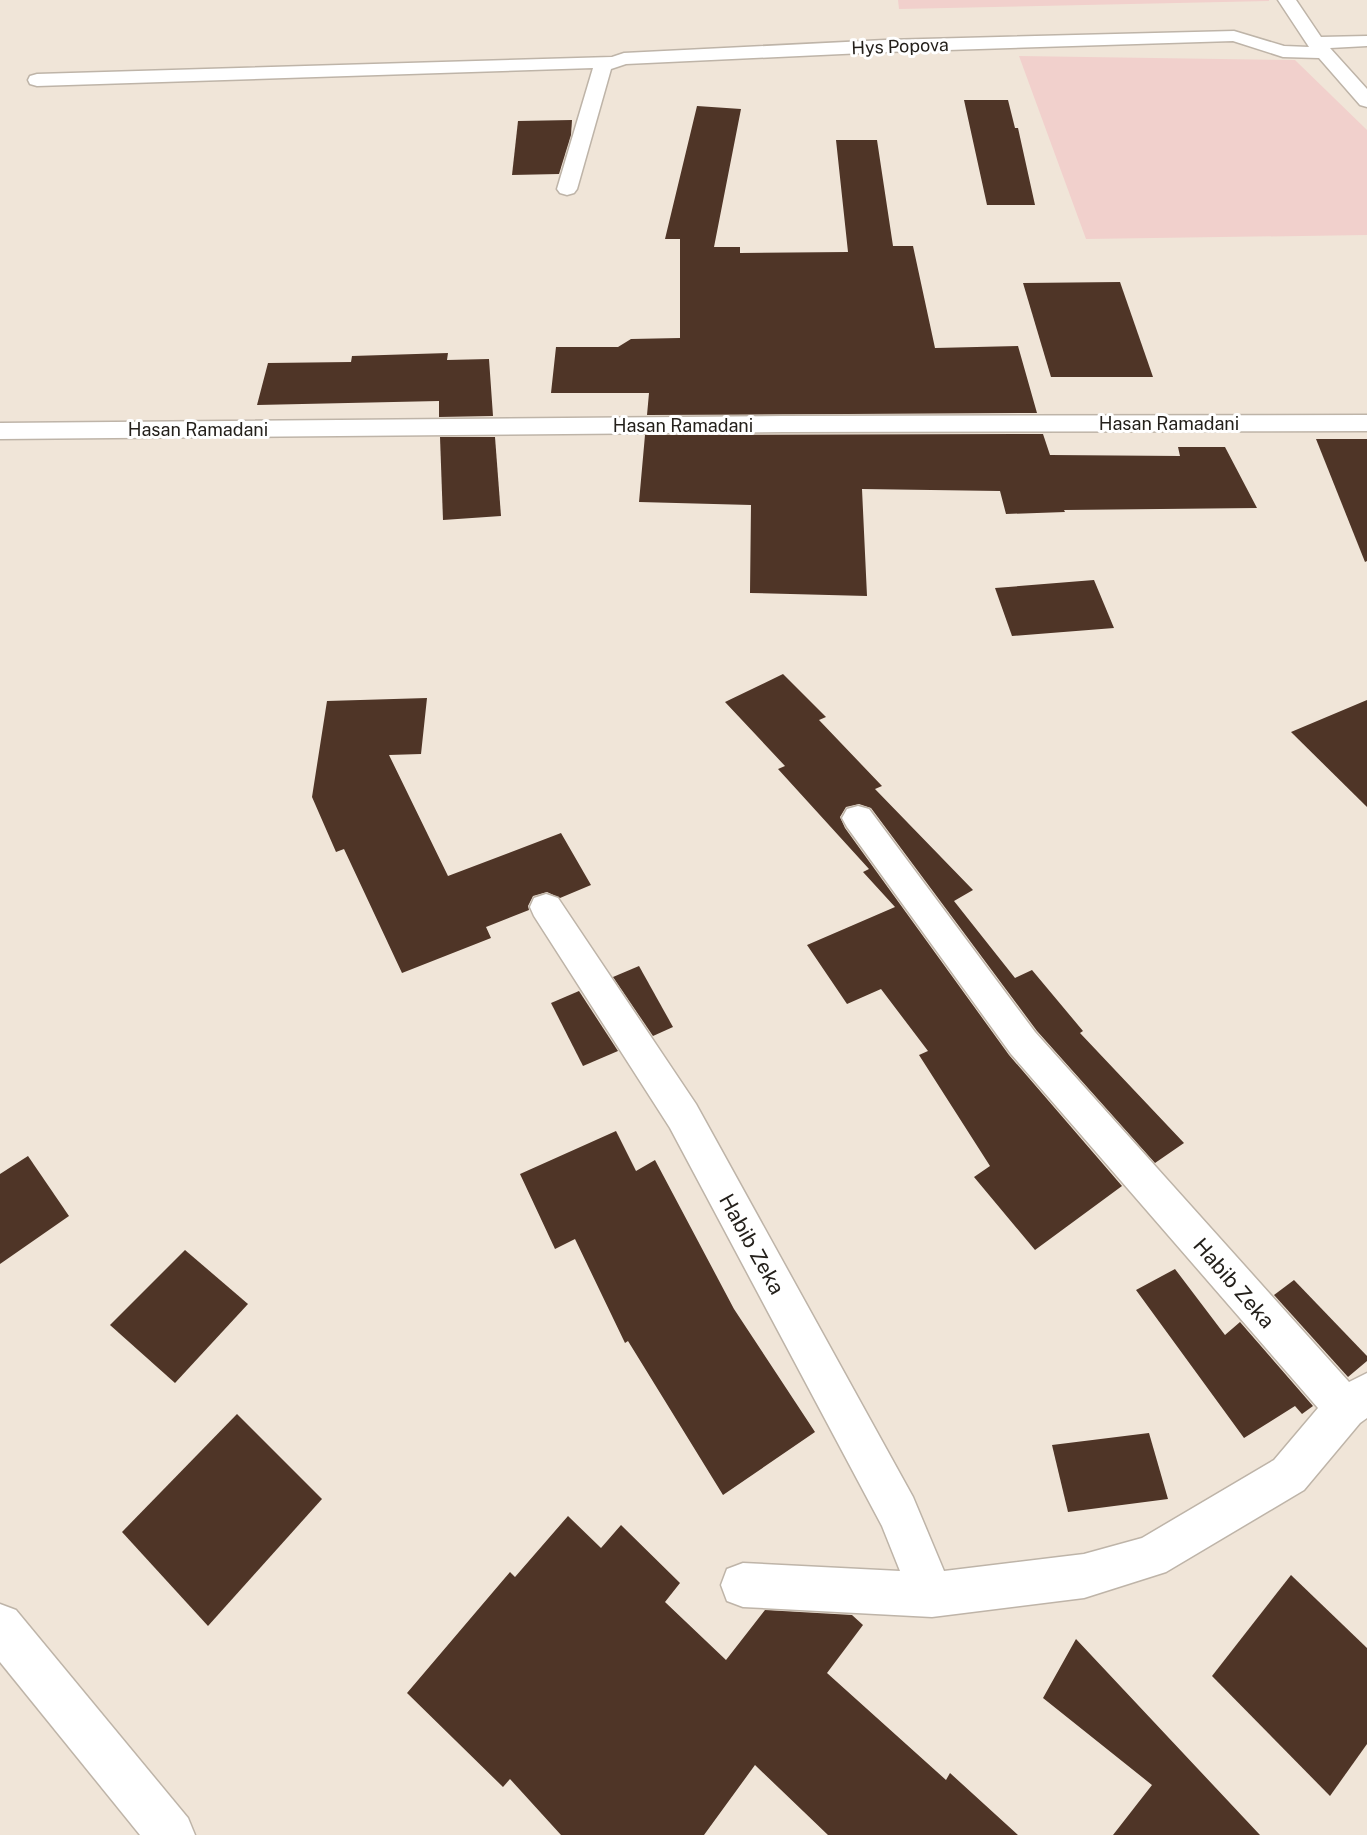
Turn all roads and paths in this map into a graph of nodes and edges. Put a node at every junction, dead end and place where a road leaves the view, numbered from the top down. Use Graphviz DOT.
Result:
graph roads {
  1 [pos="1287,0"];
  2 [pos="1367,41"];
  3 [pos="1320,48"];
  4 [pos="610,62"];
  5 [pos="37,80"];
  6 [pos="1367,101"];
  7 [pos="567,189"];
  8 [pos="1367,423"];
  9 [pos="0,431"];
  10 [pos="858,818"];
  11 [pos="546,907"];
  12 [pos="1356,1401"];
  13 [pos="744,1585"];
  14 [pos="932,1595"];
  15 [pos="0,1626"];
  16 [pos="171,1835"];
  1 -- 3 [label="street"];
  2 -- 3 [label="street, Hys Popova"];
  3 -- 4 [label="street, Hys Popova"];
  3 -- 6 [label="street"];
  4 -- 5 [label="street, Hys Popova"];
  4 -- 7 [label="street"];
  8 -- 9 [label="street, Hasan Ramadani"];
  10 -- 12 [label="street, Habib Zeka"];
  11 -- 14 [label="street, Habib Zeka"];
  12 -- 14 [label="street, Habib Zeka"];
  13 -- 14 [label="street, Habib Zeka"];
  15 -- 16 [label="street"];
}
